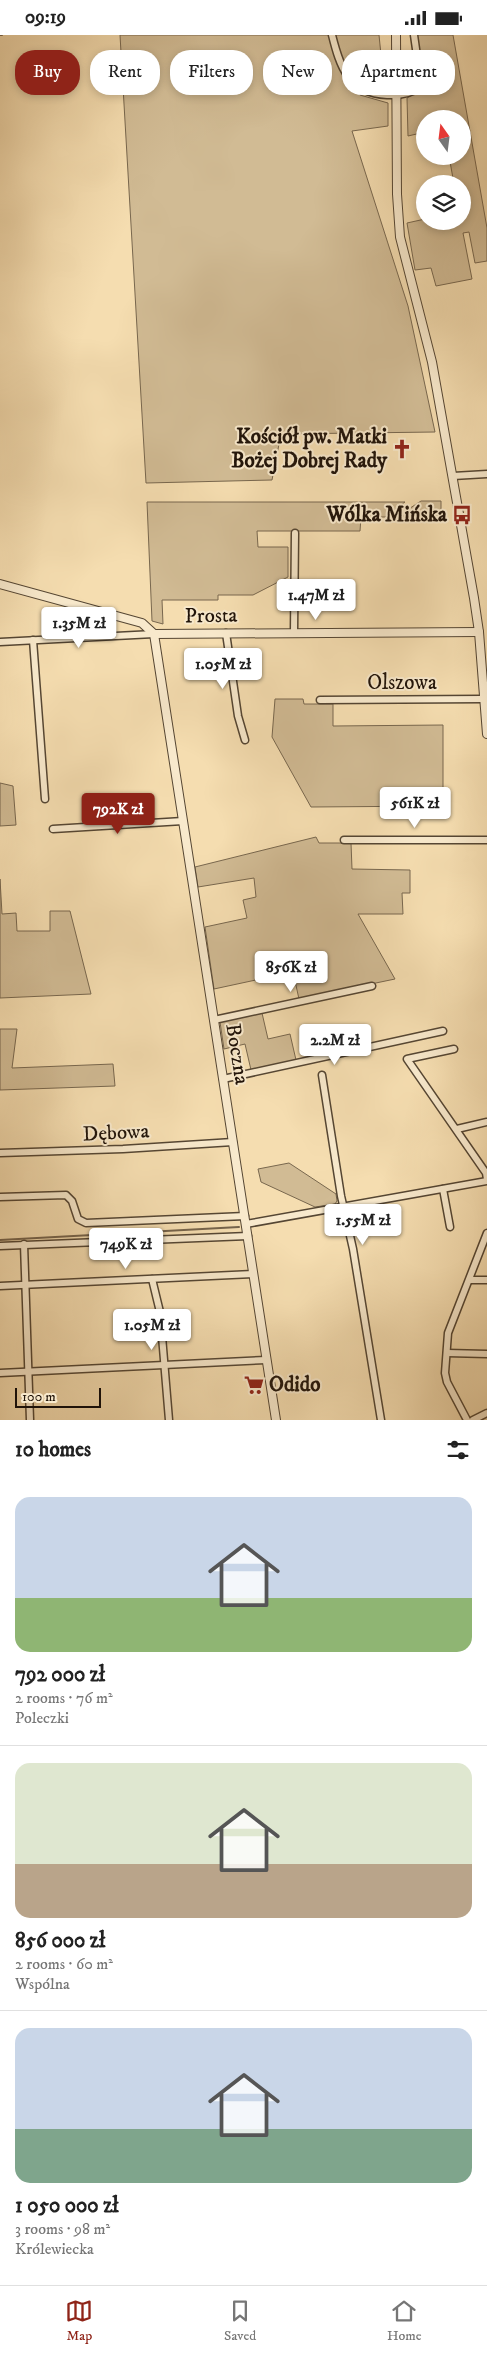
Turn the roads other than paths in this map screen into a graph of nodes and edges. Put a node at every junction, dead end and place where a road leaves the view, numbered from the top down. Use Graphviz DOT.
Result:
graph roads {
  1 [pos="332,35"];
  2 [pos="396,35"];
  3 [pos="414,35"];
  4 [pos="396,50"];
  5 [pos="416,50"];
  6 [pos="342,67"];
  7 [pos="396,95"];
  8 [pos="487,474"];
  9 [pos="453,476"];
  10 [pos="295,533"];
  11 [pos="0,584"];
  12 [pos="479,632"];
  13 [pos="226,633"];
  14 [pos="294,633"];
  15 [pos="154,634"];
  16 [pos="34,640"];
  17 [pos="0,642"];
  18 [pos="483,699"];
  19 [pos="320,700"];
  20 [pos="487,734"];
  21 [pos="245,741"];
  22 [pos="45,799"];
  23 [pos="183,821"];
  24 [pos="53,829"];
  25 [pos="344,840"];
  26 [pos="487,840"];
  27 [pos="372,986"];
  28 [pos="214,1019"];
  29 [pos="443,1031"];
  30 [pos="454,1049"];
  31 [pos="322,1075"];
  32 [pos="223,1079"];
  33 [pos="487,1123"];
  34 [pos="457,1129"];
  35 [pos="233,1142"];
  36 [pos="0,1153"];
  37 [pos="487,1180"];
  38 [pos="443,1189"];
  39 [pos="0,1197"];
  40 [pos="343,1207"];
  41 [pos="245,1220"];
  42 [pos="450,1227"];
  43 [pos="487,1233"];
  44 [pos="248,1236"];
  45 [pos="24,1245"];
  46 [pos="0,1246"];
  47 [pos="253,1275"];
  48 [pos="152,1279"];
  49 [pos="470,1280"];
  50 [pos="487,1280"];
  51 [pos="25,1284"];
  52 [pos="0,1286"];
  53 [pos="447,1353"];
  54 [pos="487,1354"];
  55 [pos="266,1360"];
  56 [pos="164,1365"];
  57 [pos="30,1372"];
  58 [pos="0,1373"];
  59 [pos="487,1413"];
  60 [pos="30,1420"];
  61 [pos="169,1420"];
  62 [pos="276,1420"];
  63 [pos="381,1420"];
  64 [pos="467,1420"];
  65 [pos="473,1420"];
  1 -- 6 [label="street"];
  2 -- 4 [label="street"];
  3 -- 5 [label="street"];
  7 -- 9 [label="street"];
  8 -- 9 [label="street"];
  9 -- 12 [label="street"];
  10 -- 14 [label="street"];
  11 -- 15 [label="street"];
  12 -- 14 [label="street, Prosta"];
  12 -- 18 [label="street"];
  13 -- 14 [label="street, Prosta"];
  13 -- 15 [label="street, Prosta"];
  13 -- 21 [label="street"];
  15 -- 16 [label="street"];
  15 -- 23 [label="street, Boczna"];
  16 -- 17 [label="street"];
  16 -- 22 [label="street"];
  18 -- 19 [label="street, Olszowa"];
  18 -- 20 [label="street"];
  23 -- 24 [label="street"];
  23 -- 28 [label="street, Boczna"];
  25 -- 26 [label="street"];
  27 -- 28 [label="street"];
  28 -- 32 [label="street, Boczna"];
  29 -- 32 [label="street"];
  30 -- 34 [label="street"];
  31 -- 40 [label="street"];
  32 -- 35 [label="street, Boczna"];
  33 -- 34 [label="street"];
  34 -- 37 [label="street"];
  35 -- 36 [label="street, Dębowa"];
  35 -- 41 [label="street, Boczna"];
  37 -- 38 [label="street"];
  38 -- 40 [label="street"];
  38 -- 42 [label="street"];
  39 -- 41 [label="street"];
  40 -- 41 [label="street"];
  40 -- 63 [label="street"];
  41 -- 44 [label="street, Boczna"];
  43 -- 49 [label="street"];
  44 -- 45 [label="street"];
  44 -- 47 [label="street, Boczna"];
  45 -- 46 [label="street"];
  45 -- 51 [label="street"];
  47 -- 48 [label="street"];
  47 -- 55 [label="street, Boczna"];
  48 -- 51 [label="street"];
  48 -- 56 [label="street"];
  49 -- 50 [label="street"];
  49 -- 53 [label="street"];
  51 -- 52 [label="street"];
  51 -- 57 [label="street"];
  53 -- 54 [label="street"];
  53 -- 64 [label="street"];
  55 -- 56 [label="street"];
  55 -- 62 [label="street, Boczna"];
  56 -- 57 [label="street"];
  56 -- 61 [label="street"];
  57 -- 58 [label="street"];
  57 -- 60 [label="street"];
  59 -- 65 [label="street"];
}
